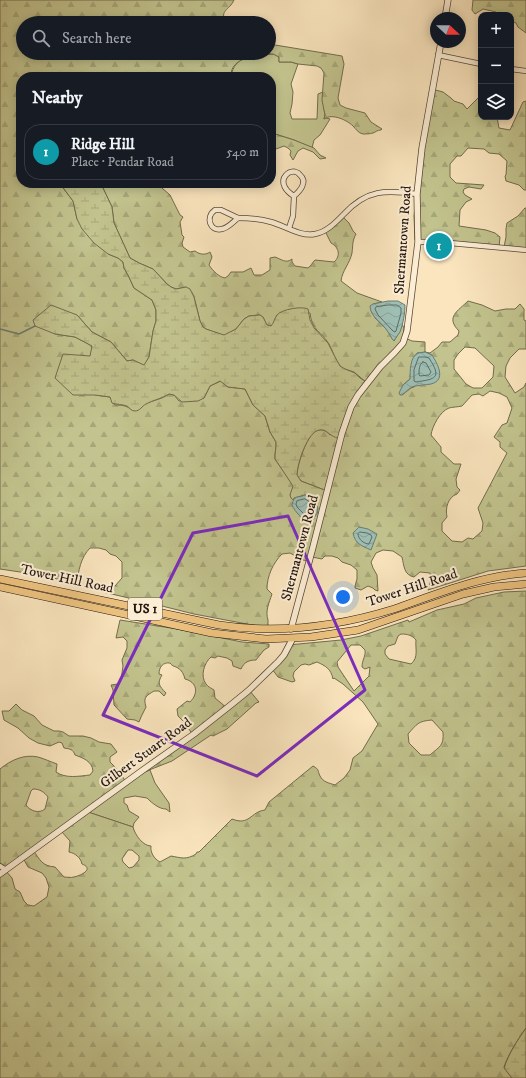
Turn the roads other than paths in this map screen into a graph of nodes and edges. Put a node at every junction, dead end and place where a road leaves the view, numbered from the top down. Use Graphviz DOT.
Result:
graph roads {
  1 [pos="448,0"];
  2 [pos="446,12"];
  3 [pos="440,48"];
  4 [pos="438,56"];
  5 [pos="478,63"];
  6 [pos="514,69"];
  7 [pos="526,71"];
  8 [pos="417,194"];
  9 [pos="294,196"];
  10 [pos="238,218"];
  11 [pos="289,228"];
  12 [pos="418,242"];
  13 [pos="526,250"];
  14 [pos="526,573"];
  15 [pos="0,579"];
  16 [pos="0,582"];
  17 [pos="526,584"];
  18 [pos="0,588"];
  19 [pos="59,591"];
  20 [pos="291,629"];
  21 [pos="293,638"];
  22 [pos="0,866"];
  23 [pos="6,870"];
  24 [pos="0,874"];
  1 -- 2 [label="street"];
  3 -- 4 [label="street, Shermantown Road"];
  4 -- 5 [label="street"];
  4 -- 8 [label="street, Shermantown Road"];
  6 -- 7 [label="street"];
  8 -- 11 [label="street"];
  8 -- 12 [label="street, Shermantown Road"];
  9 -- 9 [label="street"];
  9 -- 11 [label="street"];
  10 -- 10 [label="street"];
  10 -- 11 [label="street"];
  12 -- 13 [label="street"];
  12 -- 20 [label="street, Shermantown Road"];
  14 -- 20 [label="highway, Tower Hill Road / US 1"];
  15 -- 19 [label="highway, Tower Hill Road / US 1"];
  16 -- 19 [label="highway"];
  17 -- 21 [label="highway, Tower Hill Road / US 1"];
  18 -- 21 [label="highway, Tower Hill Road / US 1"];
  19 -- 20 [label="highway, Tower Hill Road / US 1"];
  21 -- 23 [label="street, Gilbert Stuart Road"];
  22 -- 23 [label="street"];
  23 -- 24 [label="street, Gilbert Stuart Road"];
}
